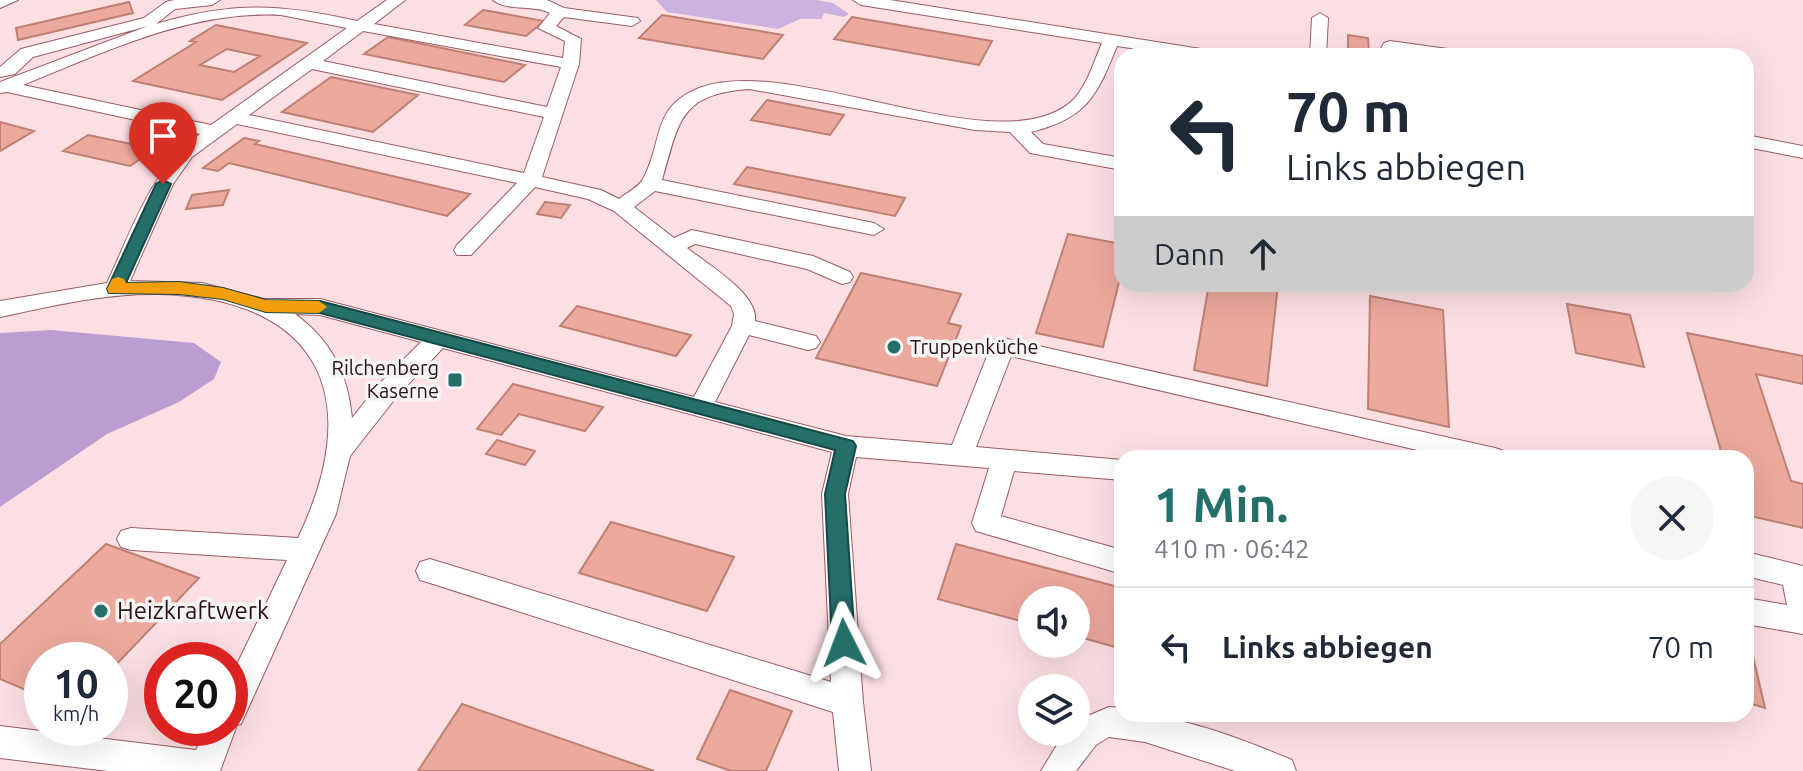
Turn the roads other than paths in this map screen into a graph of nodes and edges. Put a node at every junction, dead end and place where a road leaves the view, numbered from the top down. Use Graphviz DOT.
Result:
graph roads {
  1 [pos="10,0"];
  2 [pos="212,0"];
  3 [pos="397,0"];
  4 [pos="501,0"];
  5 [pos="861,0"];
  6 [pos="0,3"];
  7 [pos="272,5"];
  8 [pos="560,12"];
  9 [pos="1320,18"];
  10 [pos="632,21"];
  11 [pos="153,26"];
  12 [pos="360,26"];
  13 [pos="1111,40"];
  14 [pos="1162,48"];
  15 [pos="1318,48"];
  16 [pos="308,63"];
  17 [pos="571,64"];
  18 [pos="3,79"];
  19 [pos="553,114"];
  20 [pos="232,117"];
  21 [pos="1016,127"];
  22 [pos="212,131"];
  23 [pos="1754,143"];
  24 [pos="1803,152"];
  25 [pos="1114,163"];
  26 [pos="531,180"];
  27 [pos="651,184"];
  28 [pos="621,207"];
  29 [pos="874,229"];
  30 [pos="673,247"];
  31 [pos="464,250"];
  32 [pos="842,277"];
  33 [pos="115,289"];
  34 [pos="266,306"];
  35 [pos="0,309"];
  36 [pos="743,326"];
  37 [pos="439,338"];
  38 [pos="808,342"];
  39 [pos="700,408"];
  40 [pos="846,446"];
  41 [pos="1460,450"];
  42 [pos="338,454"];
  43 [pos="961,454"];
  44 [pos="1005,458"];
  45 [pos="1114,469"];
  46 [pos="131,539"];
  47 [pos="306,550"];
  48 [pos="1114,560"];
  49 [pos="1754,566"];
  50 [pos="430,571"];
  51 [pos="1799,577"];
  52 [pos="1754,612"];
  53 [pos="1803,614"];
  54 [pos="1803,621"];
  55 [pos="248,674"];
  56 [pos="847,702"];
  57 [pos="0,742"];
  58 [pos="215,746"];
  59 [pos="204,769"];
  60 [pos="855,771"];
  61 [pos="1057,771"];
  62 [pos="1280,771"];
  1 -- 6 [label="street"];
  2 -- 11 [label="street"];
  3 -- 12 [label="street"];
  4 -- 8 [label="street"];
  5 -- 13 [label="street"];
  7 -- 11 [label="street"];
  7 -- 12 [label="street"];
  8 -- 10 [label="street"];
  8 -- 17 [label="street"];
  9 -- 15 [label="street"];
  11 -- 18 [label="street"];
  11 -- 18 [label="street"];
  12 -- 16 [label="street"];
  12 -- 17 [label="street"];
  13 -- 14 [label="street"];
  13 -- 21 [label="street"];
  16 -- 19 [label="street"];
  16 -- 20 [label="street"];
  17 -- 19 [label="street"];
  18 -- 22 [label="street"];
  19 -- 26 [label="street"];
  20 -- 22 [label="street"];
  20 -- 26 [label="street"];
  21 -- 25 [label="street"];
  21 -- 27 [label="street"];
  22 -- 33 [label="street"];
  23 -- 24 [label="street"];
  26 -- 28 [label="street"];
  26 -- 31 [label="street"];
  27 -- 28 [label="street"];
  27 -- 29 [label="street"];
  28 -- 30 [label="street"];
  30 -- 32 [label="street"];
  30 -- 36 [label="street"];
  33 -- 34 [label="street"];
  33 -- 35 [label="street"];
  34 -- 37 [label="street"];
  34 -- 42 [label="street"];
  36 -- 38 [label="street"];
  36 -- 39 [label="street"];
  37 -- 39 [label="street"];
  37 -- 42 [label="street"];
  39 -- 40 [label="street"];
  40 -- 43 [label="street"];
  40 -- 56 [label="street"];
  41 -- 43 [label="street"];
  42 -- 47 [label="street"];
  43 -- 44 [label="street"];
  44 -- 45 [label="street"];
  44 -- 48 [label="street"];
  46 -- 47 [label="street"];
  47 -- 55 [label="street"];
  49 -- 51 [label="street"];
  50 -- 56 [label="street"];
  51 -- 53 [label="street"];
  52 -- 54 [label="street"];
  56 -- 60 [label="street"];
  57 -- 59 [label="street"];
  58 -- 59 [label="street"];
  61 -- 62 [label="street"];
}
